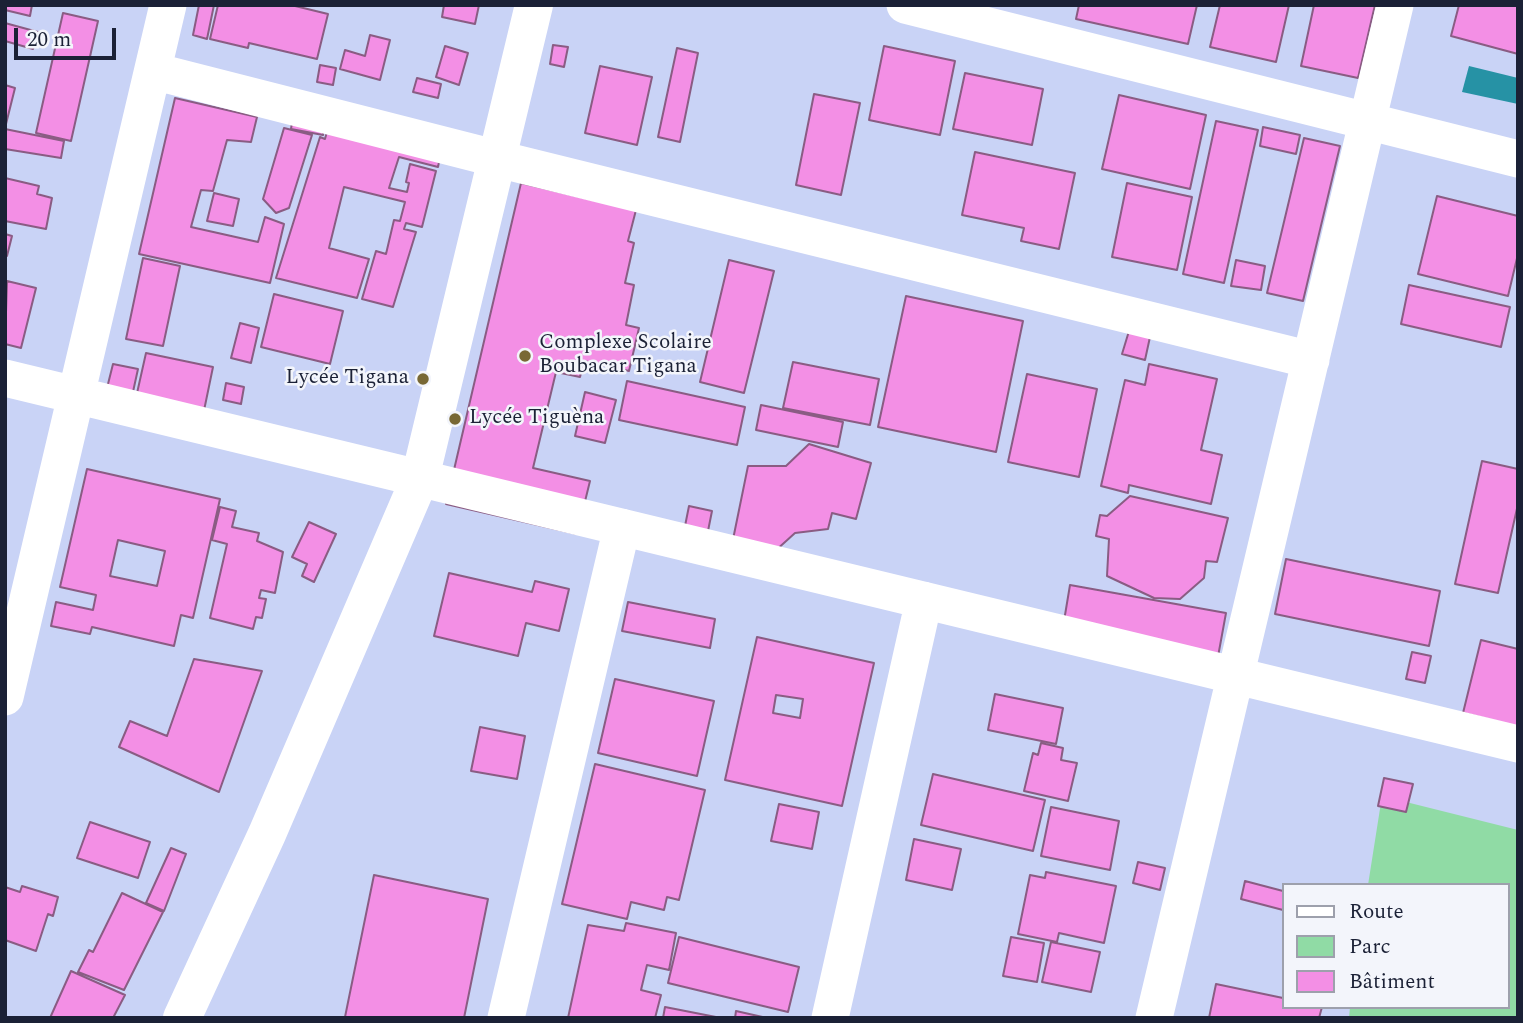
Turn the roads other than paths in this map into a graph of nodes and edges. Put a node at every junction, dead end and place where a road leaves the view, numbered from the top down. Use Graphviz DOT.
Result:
graph roads {
  1 [pos="168,5"];
  2 [pos="534,5"];
  3 [pos="905,5"];
  4 [pos="1395,5"];
  5 [pos="153,71"];
  6 [pos="1368,121"];
  7 [pos="498,159"];
  8 [pos="1518,159"];
  9 [pos="1311,360"];
  10 [pos="5,378"];
  11 [pos="76,395"];
  12 [pos="420,478"];
  13 [pos="622,527"];
  14 [pos="924,600"];
  15 [pos="1235,675"];
  16 [pos="5,697"];
  17 [pos="1518,744"];
  18 [pos="182,1018"];
  19 [pos="506,1018"];
  20 [pos="830,1018"];
  21 [pos="1154,1018"];
  1 -- 5 [label="street"];
  2 -- 7 [label="main road"];
  3 -- 6 [label="street"];
  4 -- 6 [label="street"];
  5 -- 7 [label="street"];
  5 -- 11 [label="street"];
  6 -- 8 [label="street"];
  6 -- 9 [label="street"];
  7 -- 9 [label="street"];
  7 -- 12 [label="main road"];
  9 -- 15 [label="street"];
  10 -- 11 [label="street"];
  11 -- 12 [label="street"];
  11 -- 16 [label="street"];
  12 -- 13 [label="street"];
  12 -- 18 [label="main road"];
  13 -- 14 [label="street"];
  13 -- 19 [label="street"];
  14 -- 15 [label="street"];
  14 -- 20 [label="street"];
  15 -- 17 [label="street"];
  15 -- 21 [label="street"];
}
